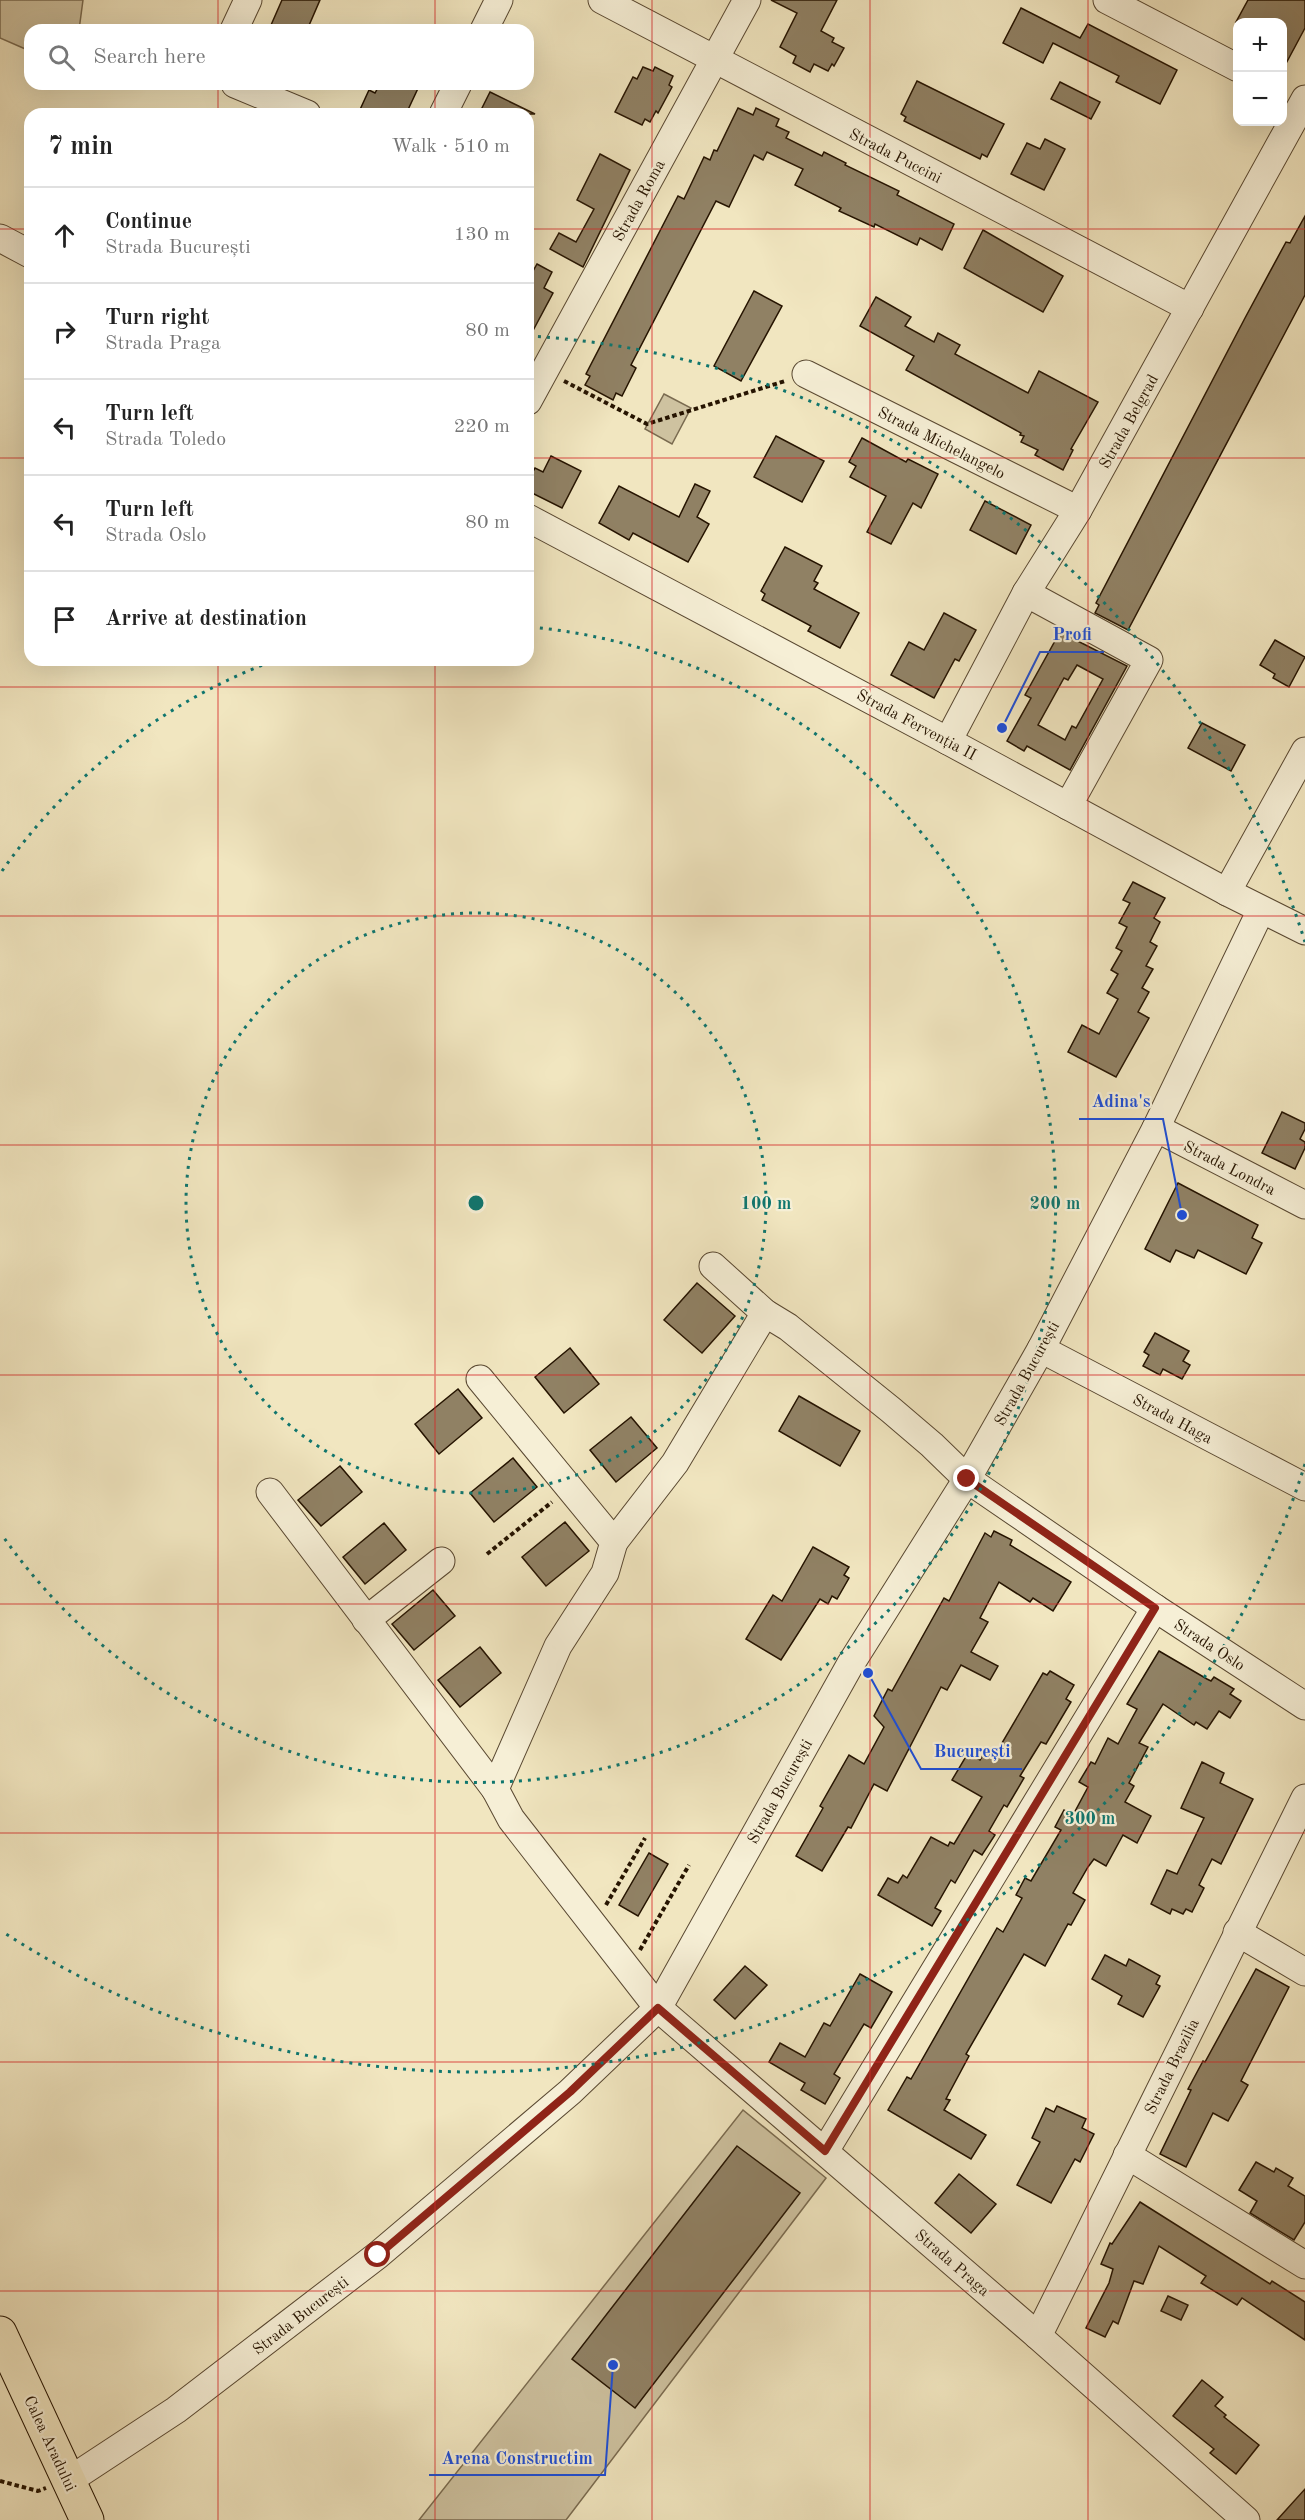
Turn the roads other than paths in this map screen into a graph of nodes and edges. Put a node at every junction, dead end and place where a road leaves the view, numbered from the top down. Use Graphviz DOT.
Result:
graph roads {
  1 [pos="248,0"];
  2 [pos="499,0"];
  3 [pos="602,0"];
  4 [pos="747,0"];
  5 [pos="1107,0"];
  6 [pos="237,24"];
  7 [pos="487,24"];
  8 [pos="714,60"];
  9 [pos="1233,65"];
  10 [pos="249,90"];
  11 [pos="455,90"];
  12 [pos="1297,97"];
  13 [pos="293,108"];
  14 [pos="446,108"];
  15 [pos="0,238"];
  16 [pos="24,251"];
  17 [pos="1190,308"];
  18 [pos="806,374"];
  19 [pos="534,390"];
  20 [pos="1078,510"];
  21 [pos="534,521"];
  22 [pos="1026,592"];
  23 [pos="948,741"];
  24 [pos="1305,751"];
  25 [pos="1068,806"];
  26 [pos="1227,892"];
  27 [pos="1261,910"];
  28 [pos="1305,931"];
  29 [pos="1156,1128"];
  30 [pos="1305,1206"];
  31 [pos="712,1266"];
  32 [pos="765,1313"];
  33 [pos="1041,1349"];
  34 [pos="480,1379"];
  35 [pos="967,1479"];
  36 [pos="1305,1487"];
  37 [pos="270,1492"];
  38 [pos="614,1542"];
  39 [pos="441,1561"];
  40 [pos="1155,1608"];
  41 [pos="366,1620"];
  42 [pos="1305,1706"];
  43 [pos="495,1789"];
  44 [pos="1305,1798"];
  45 [pos="1238,1932"];
  46 [pos="1305,1972"];
  47 [pos="658,2008"];
  48 [pos="825,2151"];
  49 [pos="1127,2154"];
  50 [pos="1305,2265"];
  51 [pos="0,2333"];
  52 [pos="1038,2336"];
  53 [pos="68,2481"];
  54 [pos="87,2520"];
  55 [pos="1246,2520"];
  1 -- 6 [label="street"];
  2 -- 7 [label="street"];
  3 -- 8 [label="street, Strada Puccini"];
  4 -- 8 [label="street, Strada Roma"];
  5 -- 9 [label="street"];
  8 -- 17 [label="street, Strada Puccini"];
  8 -- 19 [label="street, Strada Roma"];
  10 -- 13 [label="street"];
  11 -- 14 [label="street"];
  12 -- 17 [label="street, Strada Belgrad"];
  15 -- 16 [label="street"];
  17 -- 20 [label="street, Strada Belgrad"];
  18 -- 20 [label="street, Strada Michelangelo"];
  20 -- 22 [label="street, Strada Belgrad"];
  21 -- 23 [label="street, Strada Fervenția II"];
  22 -- 23 [label="street, Strada Belgrad"];
  22 -- 25 [label="street"];
  23 -- 25 [label="street, Strada Fervenția II"];
  24 -- 26 [label="street"];
  25 -- 26 [label="street, Strada Fervenția II"];
  26 -- 27 [label="street, Strada Fervenția II"];
  27 -- 28 [label="street, Strada Fervenția II"];
  27 -- 29 [label="street, Strada București"];
  29 -- 30 [label="street, Strada Londra"];
  29 -- 33 [label="street, Strada București"];
  31 -- 32 [label="street, Strada Oslo"];
  32 -- 35 [label="street, Strada Oslo"];
  32 -- 38 [label="street"];
  33 -- 35 [label="street, Strada București"];
  33 -- 36 [label="street, Strada Haga"];
  34 -- 38 [label="street"];
  35 -- 40 [label="street, Strada Oslo"];
  35 -- 47 [label="street, Strada București"];
  37 -- 41 [label="street, Strada Praga"];
  38 -- 43 [label="street"];
  39 -- 41 [label="street"];
  40 -- 42 [label="street, Strada Oslo"];
  40 -- 48 [label="street"];
  41 -- 43 [label="street, Strada Praga"];
  43 -- 47 [label="street, Strada Praga"];
  44 -- 45 [label="street, Strada Brazilia"];
  45 -- 46 [label="street"];
  45 -- 49 [label="street, Strada Brazilia"];
  47 -- 48 [label="street, Strada Praga"];
  47 -- 53 [label="street, Strada București"];
  48 -- 52 [label="street, Strada Praga"];
  49 -- 50 [label="street"];
  49 -- 52 [label="street, Strada Brazilia"];
  51 -- 53 [label="main road, Calea Aradului"];
  52 -- 55 [label="street, Strada Praga"];
  53 -- 54 [label="main road, Calea Aradului"];
}
